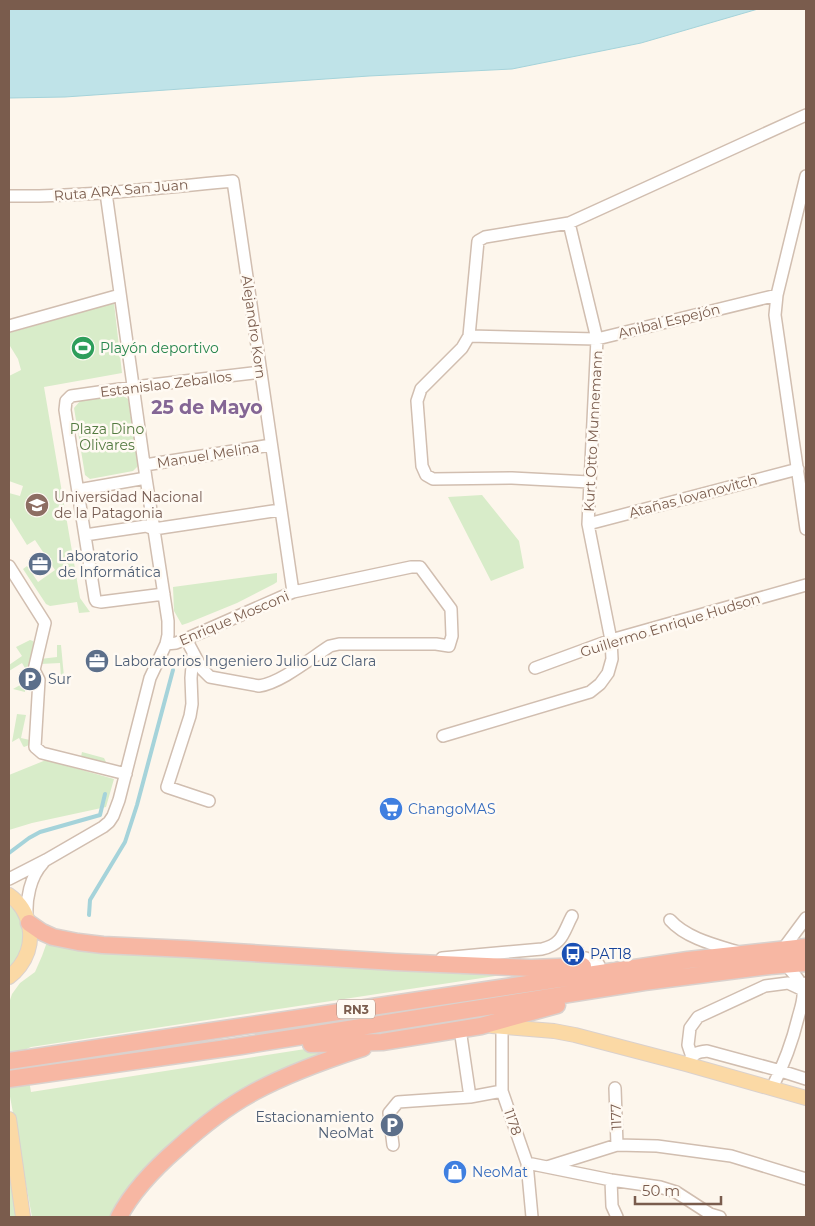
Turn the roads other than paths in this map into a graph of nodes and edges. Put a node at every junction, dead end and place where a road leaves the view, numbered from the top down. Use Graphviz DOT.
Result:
graph roads {
  1 [pos="806,115"];
  2 [pos="806,176"];
  3 [pos="232,181"];
  4 [pos="106,193"];
  5 [pos="9,196"];
  6 [pos="568,223"];
  7 [pos="120,295"];
  8 [pos="777,295"];
  9 [pos="9,326"];
  10 [pos="469,336"];
  11 [pos="597,339"];
  12 [pos="261,372"];
  13 [pos="134,387"];
  14 [pos="272,445"];
  15 [pos="145,466"];
  16 [pos="798,469"];
  17 [pos="146,478"];
  18 [pos="590,482"];
  19 [pos="78,490"];
  20 [pos="280,510"];
  21 [pos="588,524"];
  22 [pos="154,529"];
  23 [pos="806,529"];
  24 [pos="85,535"];
  25 [pos="9,566"];
  26 [pos="806,585"];
  27 [pos="293,592"];
  28 [pos="164,594"];
  29 [pos="186,639"];
  30 [pos="611,640"];
  31 [pos="166,644"];
  32 [pos="194,654"];
  33 [pos="534,668"];
  34 [pos="443,736"];
  35 [pos="126,774"];
  36 [pos="210,801"];
  37 [pos="46,860"];
  38 [pos="9,879"];
  39 [pos="9,895"];
  40 [pos="572,916"];
  41 [pos="806,918"];
  42 [pos="28,920"];
  43 [pos="670,920"];
  44 [pos="806,947"];
  45 [pos="744,954"];
  46 [pos="784,957"];
  47 [pos="688,960"];
  48 [pos="395,962"];
  49 [pos="806,963"];
  50 [pos="9,977"];
  51 [pos="644,982"];
  52 [pos="805,986"];
  53 [pos="481,1026"];
  54 [pos="502,1026"];
  55 [pos="460,1029"];
  56 [pos="382,1042"];
  57 [pos="241,1046"];
  58 [pos="9,1061"];
  59 [pos="690,1061"];
  60 [pos="780,1071"];
  61 [pos="9,1079"];
  62 [pos="806,1079"];
  63 [pos="615,1088"];
  64 [pos="772,1088"];
  65 [pos="502,1090"];
  66 [pos="470,1097"];
  67 [pos="806,1098"];
  68 [pos="9,1119"];
  69 [pos="393,1145"];
  70 [pos="617,1145"];
  71 [pos="528,1163"];
  72 [pos="547,1167"];
  73 [pos="611,1180"];
  74 [pos="806,1180"];
  75 [pos="23,1217"];
  76 [pos="119,1217"];
  77 [pos="532,1217"];
  78 [pos="617,1217"];
  79 [pos="720,1217"];
  1 -- 6 [label="street"];
  2 -- 8 [label="street"];
  3 -- 4 [label="street, Ruta ARA San Juan"];
  3 -- 12 [label="street, Alejandro Korn"];
  4 -- 5 [label="street, Ruta ARA San Juan"];
  4 -- 7 [label="street"];
  6 -- 10 [label="street"];
  6 -- 11 [label="street, Kurt Otto Munnemann"];
  7 -- 9 [label="street"];
  7 -- 13 [label="street"];
  8 -- 11 [label="street, Anibal Espejón"];
  8 -- 16 [label="street"];
  10 -- 11 [label="street, Anibal Espejón"];
  10 -- 18 [label="street"];
  11 -- 18 [label="street, Kurt Otto Munnemann"];
  12 -- 13 [label="street, Estanislao Zeballos"];
  12 -- 14 [label="street, Alejandro Korn"];
  13 -- 15 [label="street"];
  13 -- 19 [label="street, Estanislao Zeballos"];
  14 -- 15 [label="street, Manuel Melina"];
  14 -- 20 [label="street, Alejandro Korn"];
  15 -- 17 [label="street"];
  16 -- 21 [label="street, Atañas Iovanovitch"];
  16 -- 23 [label="street"];
  17 -- 19 [label="street, Manuel Melina"];
  17 -- 22 [label="street"];
  18 -- 21 [label="street, Kurt Otto Munnemann"];
  19 -- 24 [label="street"];
  20 -- 22 [label="street"];
  20 -- 27 [label="street, Alejandro Korn"];
  21 -- 30 [label="street, Kurt Otto Munnemann"];
  22 -- 24 [label="street"];
  22 -- 28 [label="street"];
  24 -- 28 [label="street"];
  25 -- 35 [label="street"];
  26 -- 30 [label="street, Guillermo Enrique Hudson"];
  27 -- 29 [label="street, Enrique Mosconi"];
  27 -- 32 [label="street, Enrique Mosconi"];
  28 -- 31 [label="street"];
  29 -- 31 [label="street, Enrique Mosconi"];
  29 -- 32 [label="street"];
  30 -- 33 [label="street, Guillermo Enrique Hudson"];
  30 -- 34 [label="street, Kurt Otto Munnemann"];
  31 -- 35 [label="street, Enrique Mosconi"];
  32 -- 36 [label="street"];
  35 -- 37 [label="street, Enrique Mosconi"];
  37 -- 38 [label="street, Enrique Mosconi"];
  37 -- 42 [label="street, Enrique Mosconi"];
  39 -- 42 [label="main road"];
  40 -- 48 [label="street"];
  41 -- 46 [label="street"];
  42 -- 48 [label="highway"];
  42 -- 50 [label="main road"];
  43 -- 45 [label="street"];
  44 -- 46 [label="highway, RN3"];
  45 -- 46 [label="highway, RN3"];
  45 -- 47 [label="highway, RN3"];
  46 -- 49 [label="highway, RN3"];
  46 -- 51 [label="highway, RN3"];
  46 -- 52 [label="street"];
  47 -- 48 [label="highway"];
  47 -- 58 [label="highway, RN3"];
  51 -- 53 [label="highway"];
  51 -- 57 [label="highway, RN3"];
  52 -- 59 [label="street"];
  52 -- 60 [label="street"];
  53 -- 54 [label="main road"];
  53 -- 55 [label="highway"];
  54 -- 59 [label="main road"];
  54 -- 65 [label="street, 1178"];
  55 -- 56 [label="highway"];
  55 -- 66 [label="street"];
  56 -- 57 [label="highway"];
  56 -- 76 [label="highway"];
  57 -- 61 [label="highway, RN3"];
  59 -- 60 [label="street"];
  59 -- 64 [label="main road"];
  60 -- 62 [label="street"];
  60 -- 64 [label="street"];
  63 -- 70 [label="street, 1177"];
  64 -- 67 [label="main road"];
  65 -- 66 [label="street"];
  65 -- 71 [label="street, 1178"];
  66 -- 69 [label="street"];
  68 -- 75 [label="main road"];
  70 -- 72 [label="street"];
  70 -- 74 [label="street"];
  71 -- 72 [label="street"];
  71 -- 77 [label="street, 1178"];
  72 -- 73 [label="street"];
  73 -- 78 [label="street"];
  73 -- 79 [label="street"];
}
